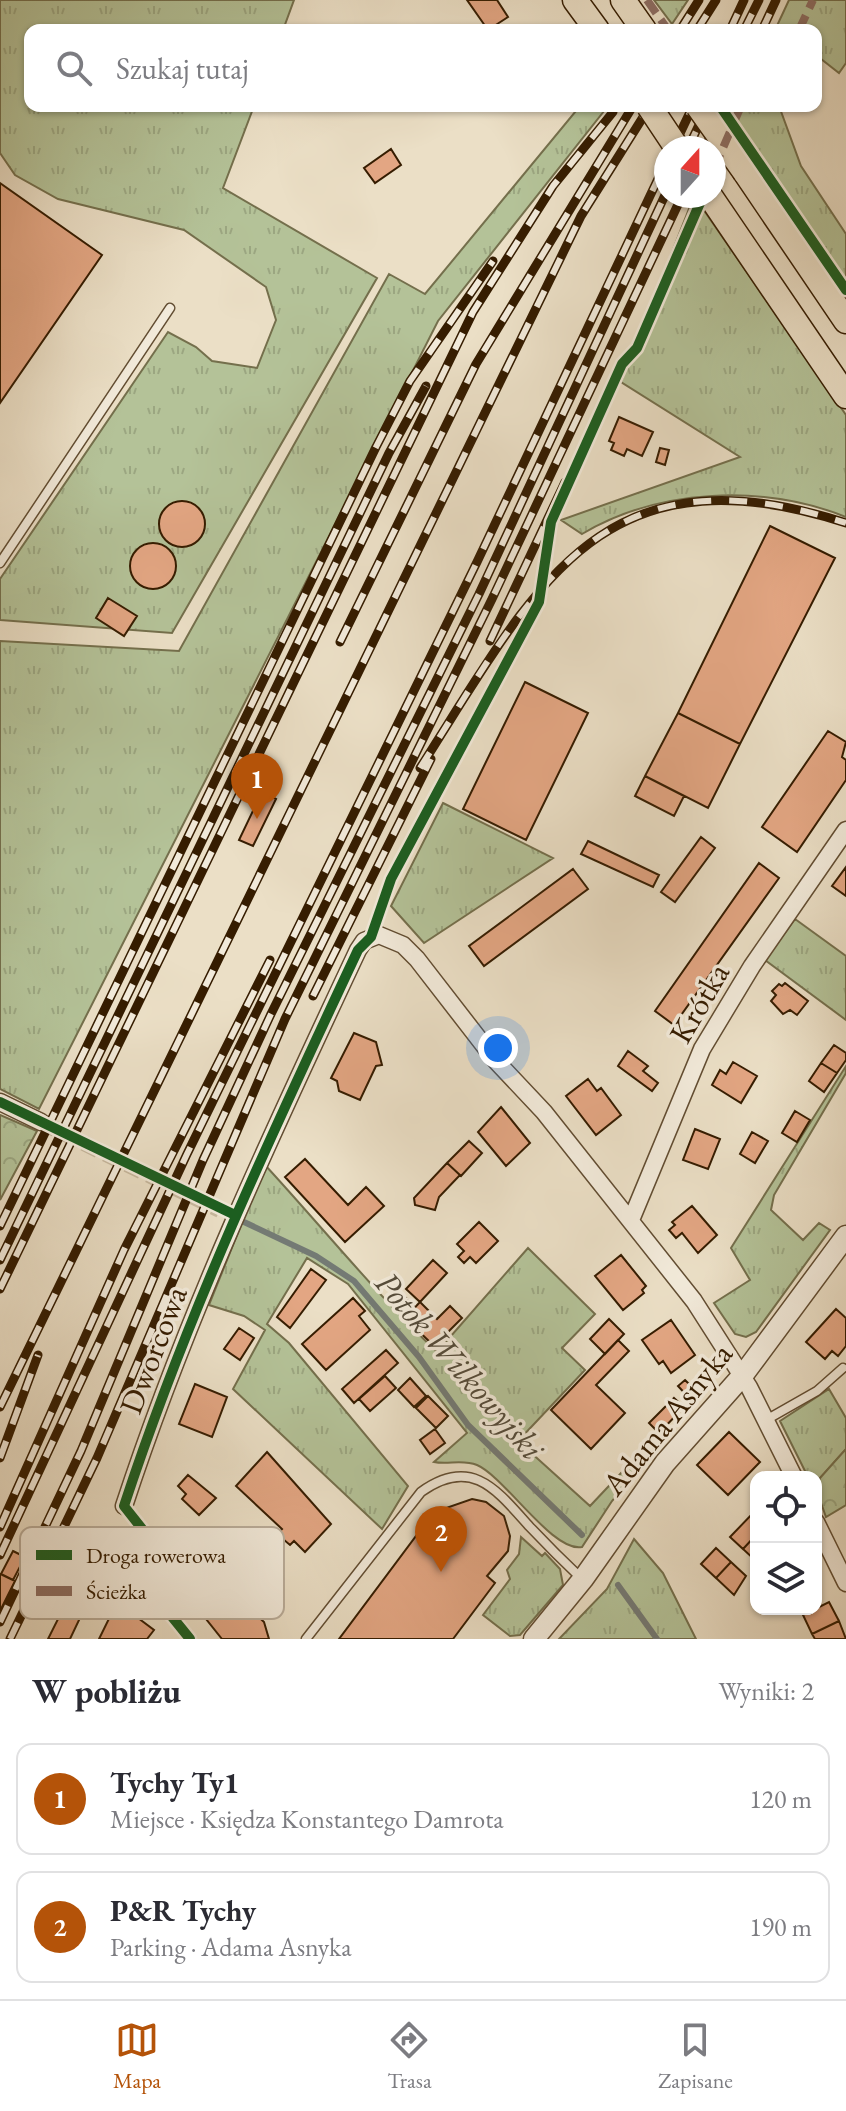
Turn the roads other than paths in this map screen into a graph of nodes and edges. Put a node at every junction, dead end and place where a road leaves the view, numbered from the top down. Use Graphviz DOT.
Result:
graph roads {
  1 [pos="575,0"];
  2 [pos="623,0"];
  3 [pos="593,24"];
  4 [pos="640,24"];
  5 [pos="653,112"];
  6 [pos="702,112"];
  7 [pos="669,136"];
  8 [pos="718,208"];
  9 [pos="170,308"];
  10 [pos="846,321"];
  11 [pos="846,396"];
  12 [pos="551,522"];
  13 [pos="0,563"];
  14 [pos="846,830"];
  15 [pos="371,937"];
  16 [pos="0,1102"];
  17 [pos="41,1122"];
  18 [pos="631,1220"];
  19 [pos="846,1236"];
  20 [pos="843,1368"];
  21 [pos="743,1375"];
  22 [pos="766,1420"];
  23 [pos="791,1471"];
  24 [pos="124,1506"];
  25 [pos="141,1527"];
  26 [pos="822,1534"];
  27 [pos="583,1579"];
  28 [pos="846,1583"];
  29 [pos="306,1639"];
  30 [pos="534,1639"];
  1 -- 3 [label="main road"];
  2 -- 4 [label="main road"];
  5 -- 7 [label="main road, bridge"];
  6 -- 10 [label="main road, bridge"];
  8 -- 11 [label="main road"];
  9 -- 13 [label="lane"];
  12 -- 15 [label="lane"];
  14 -- 18 [label="street, Krótka"];
  15 -- 18 [label="street"];
  15 -- 24 [label="street, Dworcowa"];
  16 -- 17 [label="street"];
  18 -- 21 [label="street"];
  19 -- 21 [label="street, Adama Asnyka"];
  20 -- 22 [label="lane"];
  21 -- 22 [label="street"];
  21 -- 27 [label="street, Adama Asnyka"];
  22 -- 23 [label="street"];
  24 -- 25 [label="lane"];
  26 -- 28 [label="street"];
  27 -- 29 [label="lane"];
  27 -- 30 [label="street, Adama Asnyka"];
}
